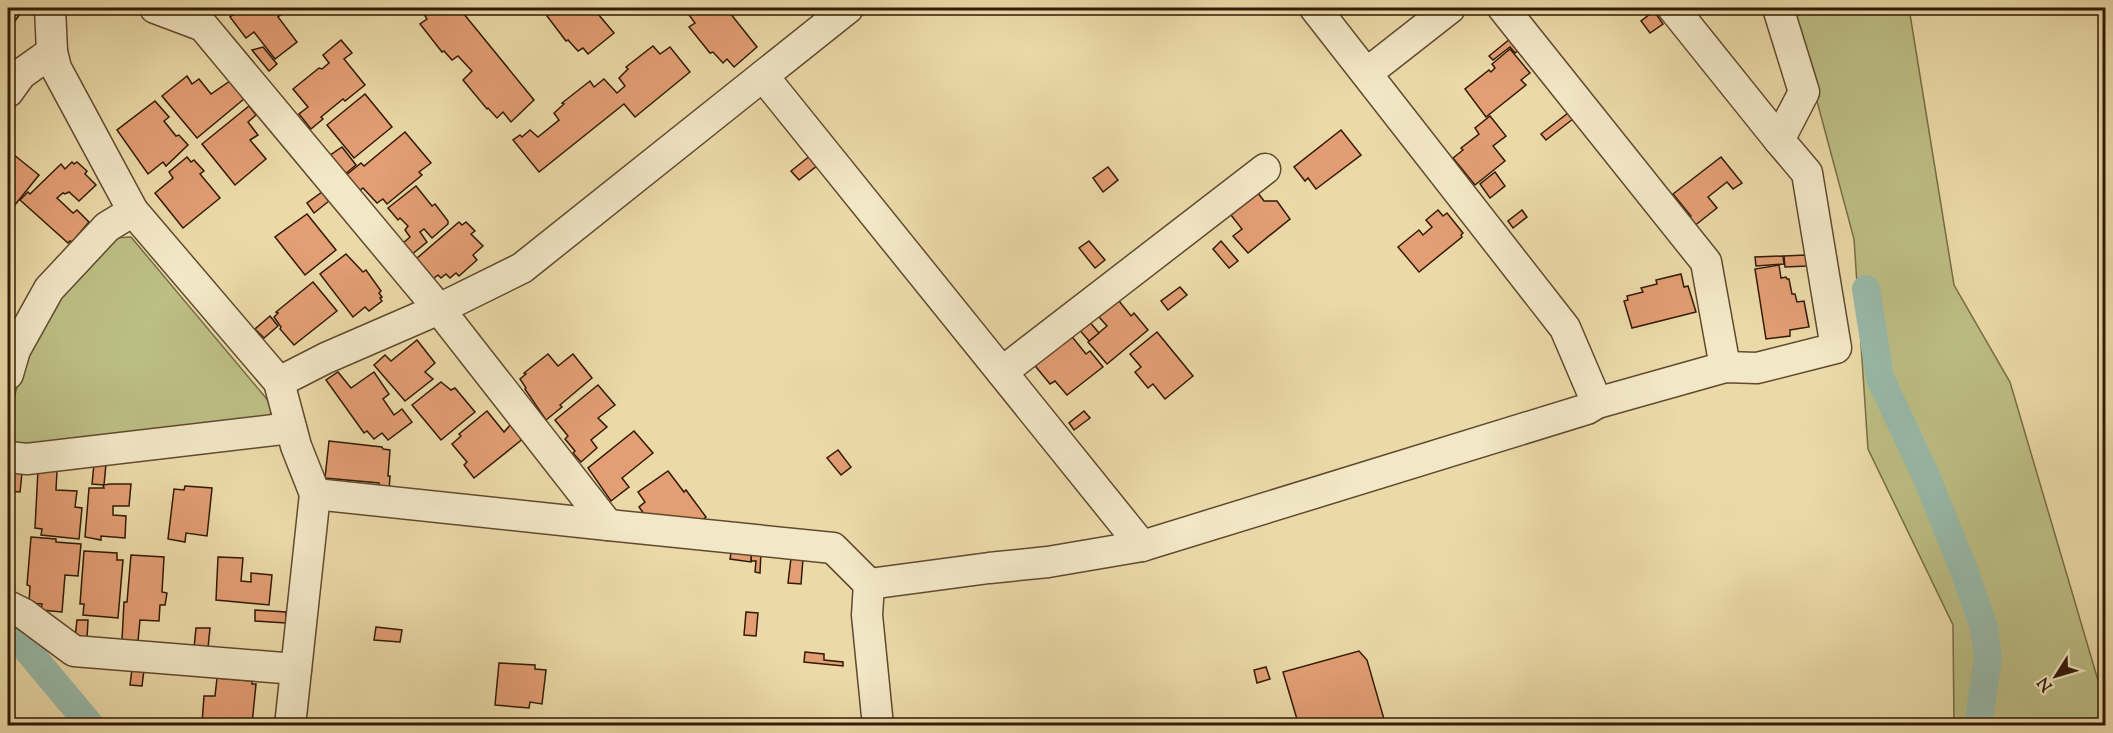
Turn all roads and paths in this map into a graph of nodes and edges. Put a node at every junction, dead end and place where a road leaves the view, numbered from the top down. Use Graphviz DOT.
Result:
graph roads {
  1 [pos="50,8"];
  2 [pos="155,8"];
  3 [pos="848,8"];
  4 [pos="1315,8"];
  5 [pos="1450,8"];
  6 [pos="1503,8"];
  7 [pos="1673,8"];
  8 [pos="1778,8"];
  9 [pos="52,52"];
  10 [pos="1367,74"];
  11 [pos="763,76"];
  12 [pos="8,92"];
  13 [pos="1779,140"];
  14 [pos="1265,169"];
  15 [pos="133,212"];
  16 [pos="439,309"];
  17 [pos="1725,367"];
  18 [pos="1002,372"];
  19 [pos="8,374"];
  20 [pos="279,382"];
  21 [pos="1597,403"];
  22 [pos="291,428"];
  23 [pos="8,457"];
  24 [pos="315,494"];
  25 [pos="608,525"];
  26 [pos="1142,546"];
  27 [pos="869,584"];
  28 [pos="8,606"];
  29 [pos="296,669"];
  30 [pos="290,726"];
  31 [pos="878,726"];
  1 -- 9 [label="street"];
  2 -- 16 [label="street"];
  3 -- 11 [label="street"];
  4 -- 10 [label="street"];
  5 -- 10 [label="street"];
  6 -- 17 [label="street"];
  7 -- 13 [label="street"];
  8 -- 13 [label="street"];
  9 -- 12 [label="street"];
  9 -- 15 [label="street"];
  10 -- 21 [label="street"];
  11 -- 16 [label="street"];
  11 -- 18 [label="street"];
  13 -- 17 [label="street"];
  14 -- 18 [label="street"];
  15 -- 19 [label="street"];
  15 -- 20 [label="street"];
  16 -- 20 [label="street"];
  16 -- 25 [label="street"];
  17 -- 21 [label="street"];
  18 -- 26 [label="street"];
  20 -- 22 [label="street"];
  21 -- 26 [label="street"];
  22 -- 23 [label="street"];
  22 -- 24 [label="street"];
  24 -- 25 [label="street"];
  24 -- 29 [label="street"];
  25 -- 27 [label="street"];
  26 -- 27 [label="street"];
  27 -- 31 [label="street"];
  28 -- 29 [label="street"];
  29 -- 30 [label="street"];
}
